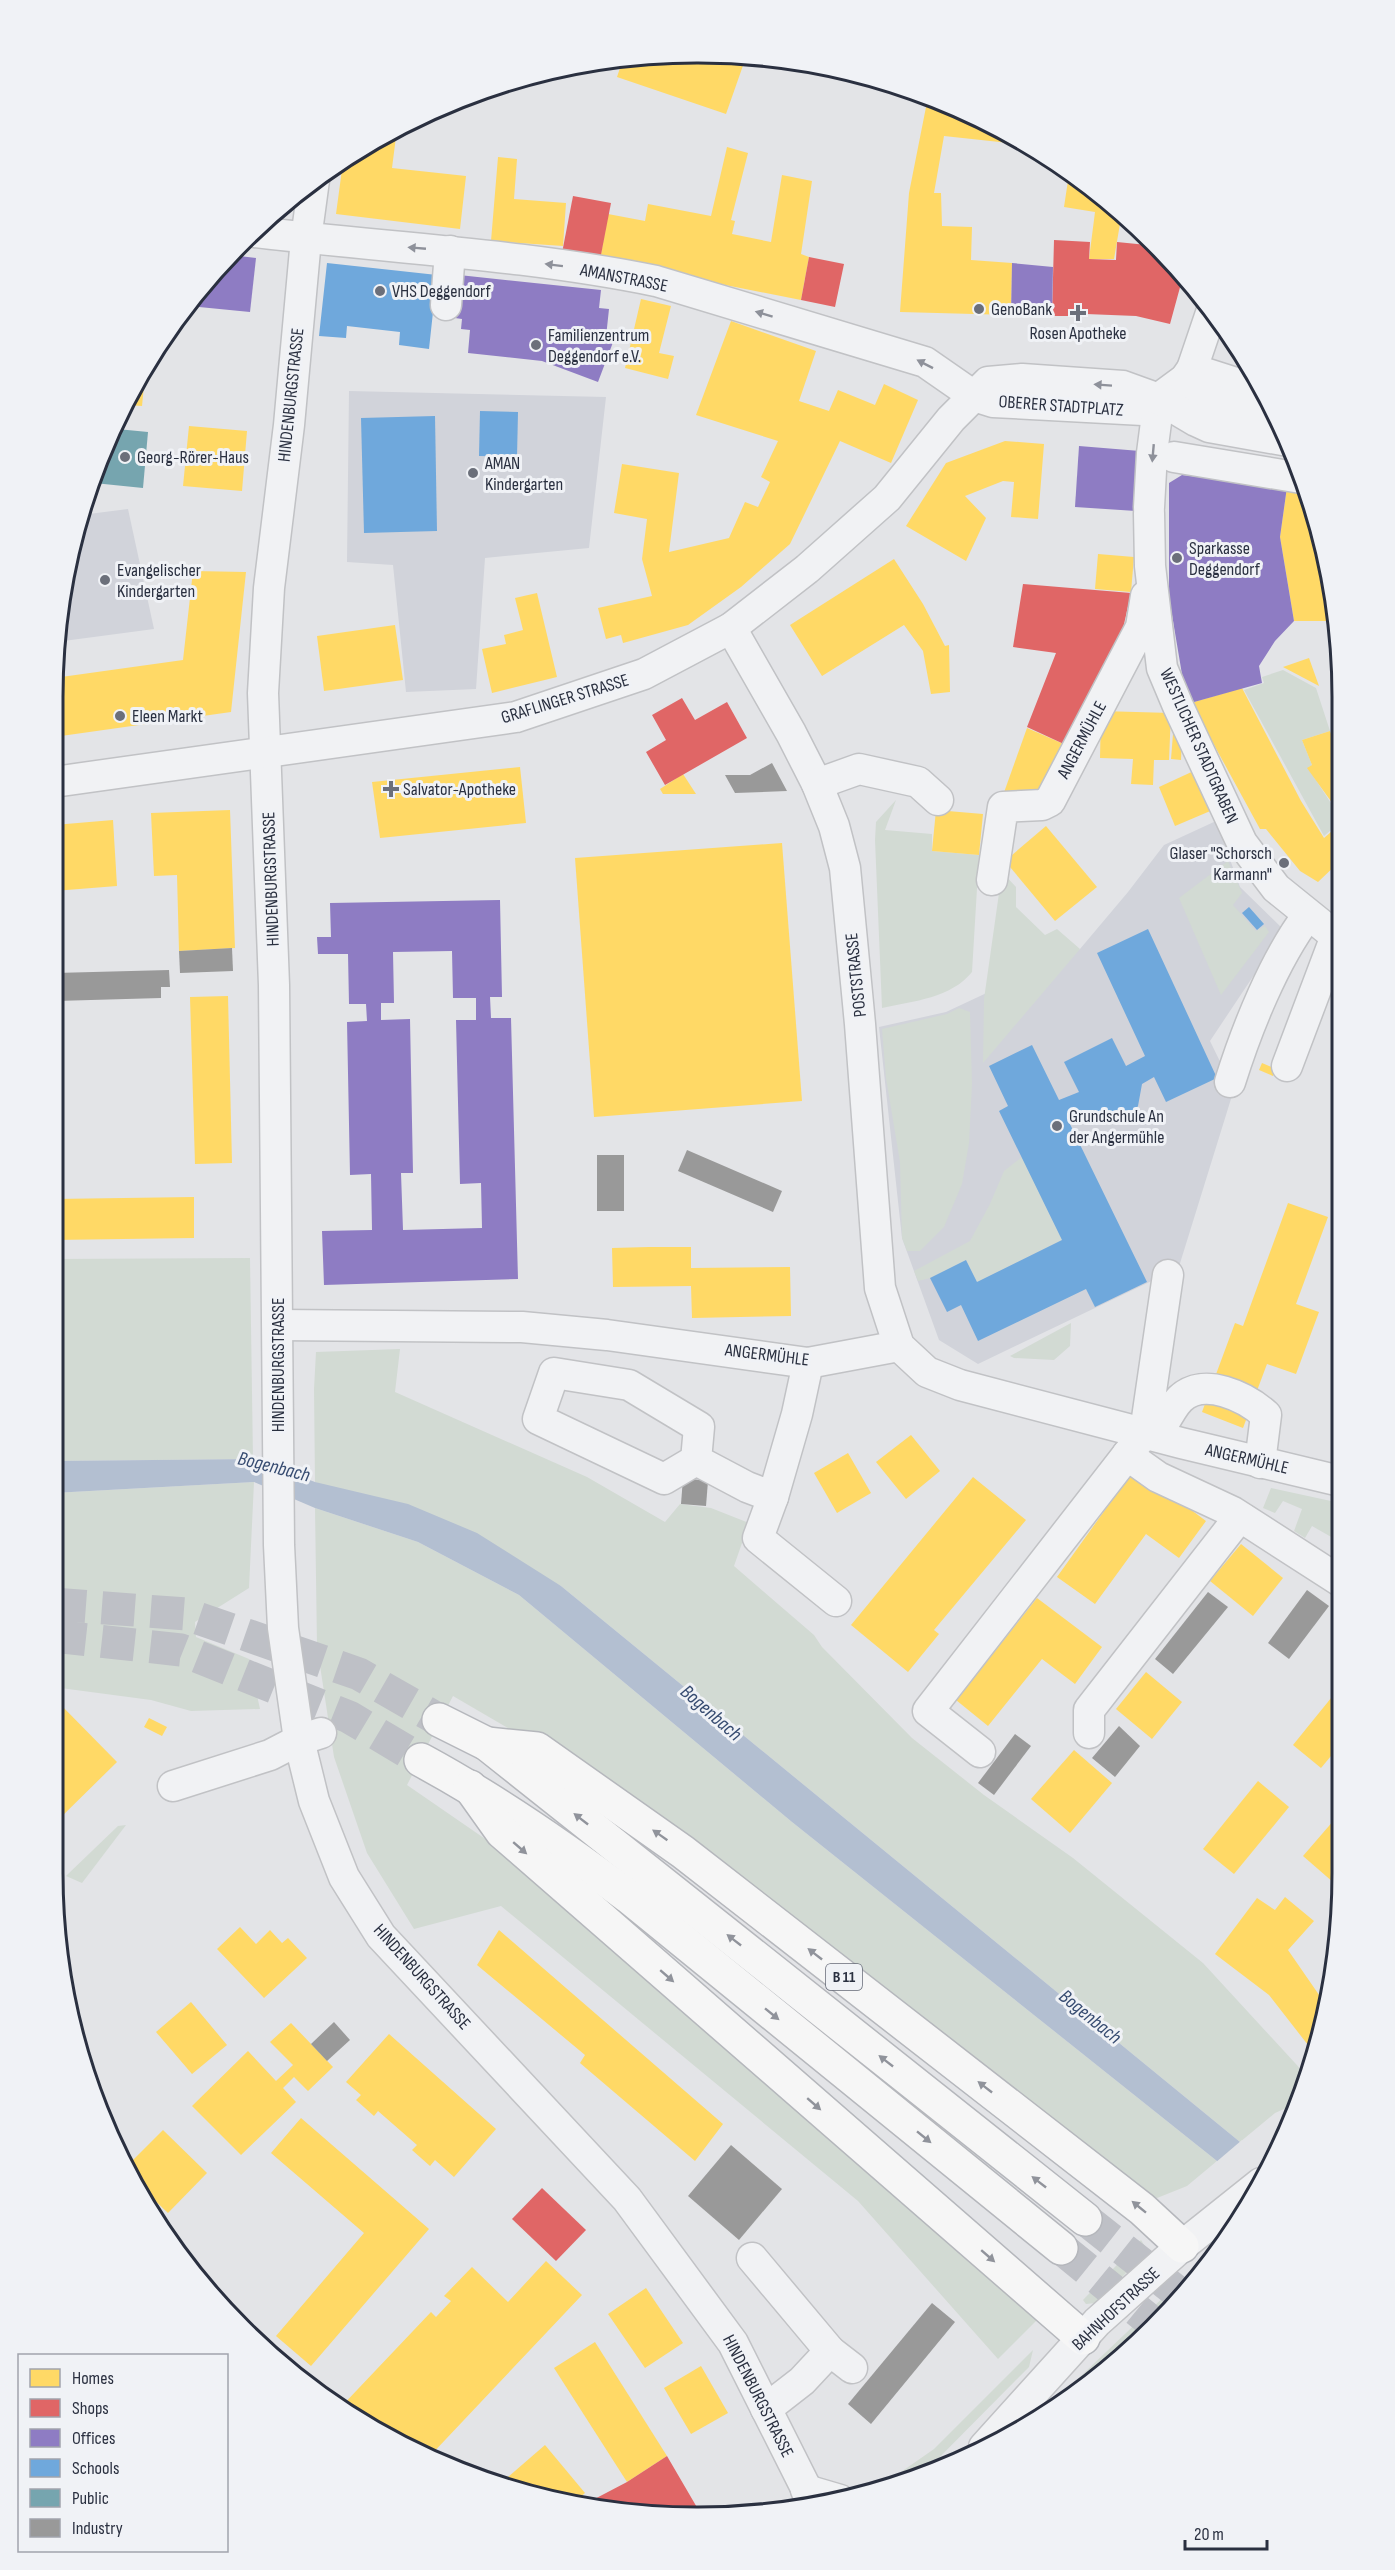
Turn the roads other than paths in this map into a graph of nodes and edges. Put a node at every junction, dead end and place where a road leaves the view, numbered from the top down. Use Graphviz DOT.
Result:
graph roads {
  1 [pos="312,193"];
  2 [pos="265,233"];
  3 [pos="306,239"];
  4 [pos="450,251"];
  5 [pos="446,305"];
  6 [pos="1208,321"];
  7 [pos="1189,374"];
  8 [pos="1251,387"];
  9 [pos="974,396"];
  10 [pos="1159,399"];
  11 [pos="1265,413"];
  12 [pos="1277,439"];
  13 [pos="1174,457"];
  14 [pos="1292,476"];
  15 [pos="1150,566"];
  16 [pos="731,628"];
  17 [pos="265,752"];
  18 [pos="63,781"];
  19 [pos="817,784"];
  20 [pos="938,800"];
  21 [pos="992,880"];
  22 [pos="1308,915"];
  23 [pos="1332,933"];
  24 [pos="1332,950"];
  25 [pos="1287,1066"];
  26 [pos="1230,1082"];
  27 [pos="1168,1275"];
  28 [pos="278,1324"];
  29 [pos="899,1346"];
  30 [pos="808,1363"];
  31 [pos="1143,1441"];
  32 [pos="696,1460"];
  33 [pos="1260,1463"];
  34 [pos="1332,1479"];
  35 [pos="773,1497"];
  36 [pos="1238,1515"];
  37 [pos="1332,1576"];
  38 [pos="836,1601"];
  39 [pos="439,1720"];
  40 [pos="1089,1733"];
  41 [pos="310,1736"];
  42 [pos="487,1744"];
  43 [pos="980,1752"];
  44 [pos="422,1760"];
  45 [pos="173,1786"];
  46 [pos="470,1786"];
  47 [pos="1241,2200"];
  48 [pos="1085,2219"];
  49 [pos="1182,2246"];
  50 [pos="1061,2248"];
  51 [pos="752,2258"];
  52 [pos="1083,2338"];
  53 [pos="766,2409"];
  54 [pos="999,2431"];
  55 [pos="810,2497"];
  1 -- 3 [label="street, HINDENBURGSTRASSE"];
  2 -- 3 [label="street, AMANSTRASSE"];
  4 -- 3 [label="street, AMANSTRASSE, one-way"];
  3 -- 17 [label="street, HINDENBURGSTRASSE"];
  4 -- 5 [label="street"];
  9 -- 4 [label="street, AMANSTRASSE, one-way"];
  6 -- 7 [label="street"];
  7 -- 8 [label="street"];
  7 -- 10 [label="street"];
  7 -- 11 [label="street"];
  9 -- 10 [label="street, OBERER STADTPLATZ"];
  9 -- 16 [label="street, GRAFLINGER STRASSE"];
  10 -- 12 [label="street, OBERER STADTPLATZ"];
  10 -- 15 [label="street, WESTLICHER STADTGRABEN, one-way"];
  13 -- 14 [label="street"];
  15 -- 21 [label="street, ANGERMÜHLE"];
  15 -- 22 [label="street, WESTLICHER STADTGRABEN"];
  16 -- 17 [label="street, GRAFLINGER STRASSE"];
  16 -- 19 [label="street, POSTSTRASSE"];
  17 -- 18 [label="street, GRAFLINGER STRASSE"];
  17 -- 28 [label="street, HINDENBURGSTRASSE"];
  19 -- 20 [label="street"];
  19 -- 29 [label="street, POSTSTRASSE"];
  22 -- 23 [label="street, WESTLICHER STADTGRABEN"];
  22 -- 26 [label="street"];
  24 -- 25 [label="street"];
  27 -- 31 [label="street"];
  28 -- 30 [label="street, ANGERMÜHLE"];
  28 -- 41 [label="street, HINDENBURGSTRASSE"];
  29 -- 30 [label="street, ANGERMÜHLE"];
  29 -- 31 [label="street, ANGERMÜHLE"];
  30 -- 35 [label="street"];
  31 -- 33 [label="street, ANGERMÜHLE"];
  31 -- 33 [label="street"];
  31 -- 36 [label="street"];
  31 -- 43 [label="street"];
  32 -- 32 [label="street"];
  32 -- 35 [label="street"];
  33 -- 34 [label="street, ANGERMÜHLE"];
  35 -- 38 [label="street"];
  36 -- 37 [label="street"];
  36 -- 40 [label="street"];
  39 -- 42 [label="highway, B 11"];
  41 -- 45 [label="street"];
  41 -- 53 [label="street, HINDENBURGSTRASSE"];
  48 -- 42 [label="highway, B 11, one-way"];
  49 -- 42 [label="highway, B 11, one-way"];
  44 -- 46 [label="highway"];
  46 -- 50 [label="highway, one-way"];
  46 -- 52 [label="highway, one-way"];
  47 -- 49 [label="street, BAHNHOFSTRASSE"];
  49 -- 52 [label="street, BAHNHOFSTRASSE"];
  51 -- 53 [label="street"];
  52 -- 54 [label="street, BAHNHOFSTRASSE"];
  53 -- 55 [label="street, HINDENBURGSTRASSE"];
}
